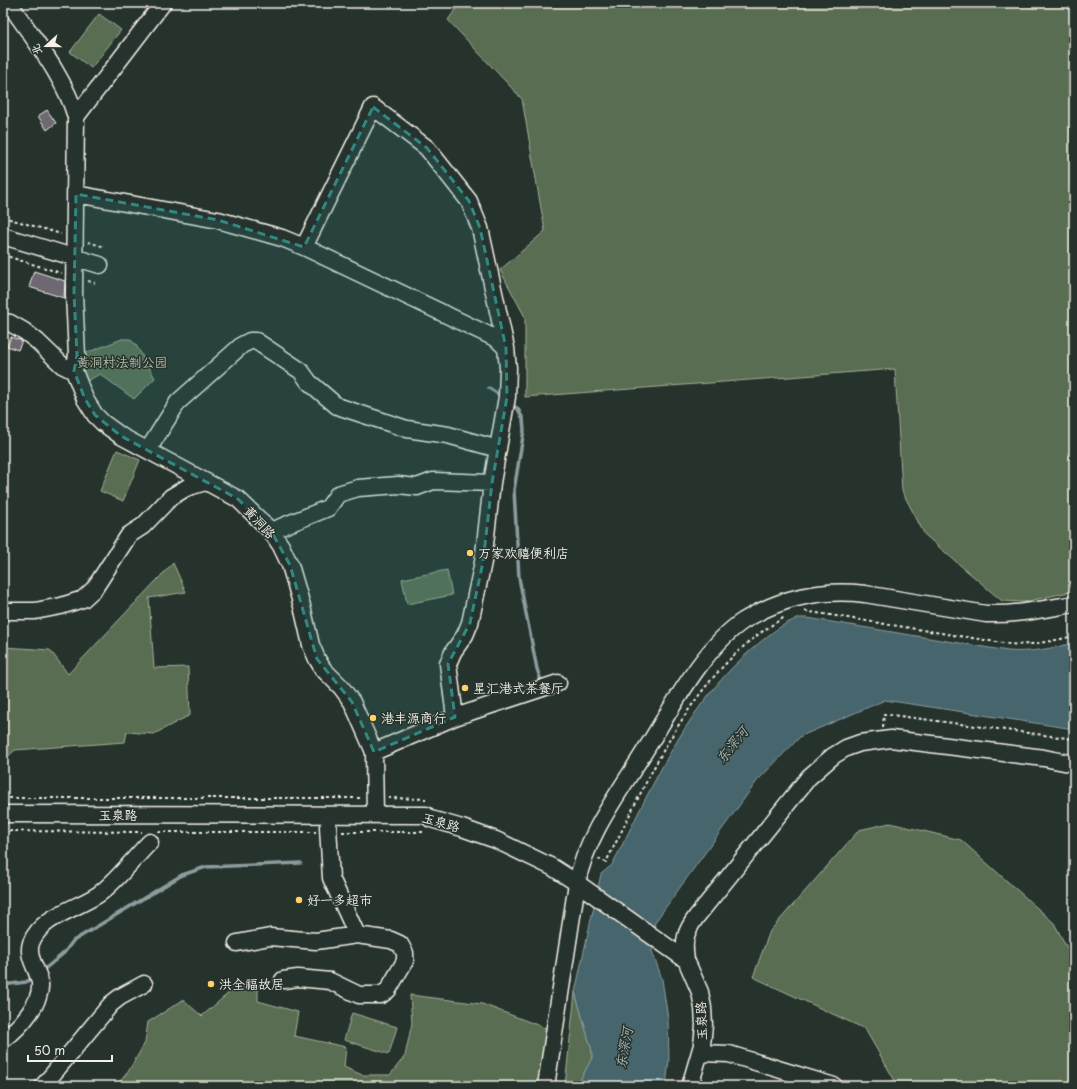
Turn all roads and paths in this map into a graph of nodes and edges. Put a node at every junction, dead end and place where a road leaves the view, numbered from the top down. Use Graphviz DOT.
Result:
graph roads {
  1 [pos="9,3"];
  2 [pos="163,3"];
  3 [pos="76,117"];
  4 [pos="76,194"];
  5 [pos="3,217"];
  6 [pos="61,234"];
  7 [pos="3,236"];
  8 [pos="83,241"];
  9 [pos="105,247"];
  10 [pos="304,247"];
  11 [pos="3,255"];
  12 [pos="100,265"];
  13 [pos="64,274"];
  14 [pos="87,280"];
  15 [pos="95,283"];
  16 [pos="3,322"];
  17 [pos="506,348"];
  18 [pos="74,371"];
  19 [pos="498,449"];
  20 [pos="148,450"];
  21 [pos="205,482"];
  22 [pos="492,483"];
  23 [pos="271,531"];
  24 [pos="1074,604"];
  25 [pos="3,610"];
  26 [pos="802,611"];
  27 [pos="789,614"];
  28 [pos="1074,636"];
  29 [pos="558,683"];
  30 [pos="455,717"];
  31 [pos="883,730"];
  32 [pos="1074,739"];
  33 [pos="374,752"];
  34 [pos="1074,764"];
  35 [pos="3,798"];
  36 [pos="362,798"];
  37 [pos="386,798"];
  38 [pos="426,798"];
  39 [pos="3,814"];
  40 [pos="375,815"];
  41 [pos="330,830"];
  42 [pos="3,831"];
  43 [pos="426,832"];
  44 [pos="150,835"];
  45 [pos="593,857"];
  46 [pos="577,883"];
  47 [pos="358,935"];
  48 [pos="237,943"];
  49 [pos="686,960"];
  50 [pos="283,980"];
  51 [pos="144,984"];
  52 [pos="3,1040"];
  53 [pos="700,1053"];
  54 [pos="43,1086"];
  55 [pos="546,1086"];
  56 [pos="690,1086"];
  57 [pos="834,1086"];
  1 -- 3 [label="street"];
  2 -- 3 [label="street"];
  3 -- 4 [label="street, 黄洞路"];
  4 -- 10 [label="street"];
  4 -- 18 [label="street, 黄洞路"];
  5 -- 6 [label="path"];
  7 -- 12 [label="street"];
  8 -- 9 [label="path"];
  10 -- 17 [label="street"];
  10 -- 17 [label="street"];
  11 -- 13 [label="path"];
  14 -- 15 [label="path"];
  16 -- 18 [label="street"];
  17 -- 19 [label="street"];
  18 -- 20 [label="street, 黄洞路"];
  19 -- 20 [label="street"];
  19 -- 22 [label="street"];
  20 -- 21 [label="street, 黄洞路"];
  21 -- 23 [label="street, 黄洞路"];
  21 -- 25 [label="street"];
  22 -- 23 [label="street"];
  22 -- 30 [label="street"];
  23 -- 33 [label="street, 黄洞路"];
  24 -- 46 [label="street"];
  26 -- 28 [label="path"];
  27 -- 45 [label="path"];
  29 -- 30 [label="street"];
  30 -- 33 [label="street"];
  31 -- 32 [label="path"];
  33 -- 40 [label="street, 黄洞路"];
  34 -- 49 [label="street"];
  35 -- 36 [label="path"];
  37 -- 38 [label="path"];
  39 -- 40 [label="street, 玉泉路"];
  40 -- 46 [label="street, 玉泉路"];
  41 -- 43 [label="path"];
  41 -- 44 [label="path"];
  41 -- 47 [label="street"];
  42 -- 44 [label="path"];
  44 -- 52 [label="street"];
  46 -- 49 [label="street, 玉泉路"];
  46 -- 55 [label="street"];
  47 -- 48 [label="street"];
  47 -- 50 [label="street"];
  49 -- 53 [label="street, 玉泉路"];
  51 -- 54 [label="street"];
  53 -- 56 [label="street, 玉泉路"];
  53 -- 57 [label="street"];
}
